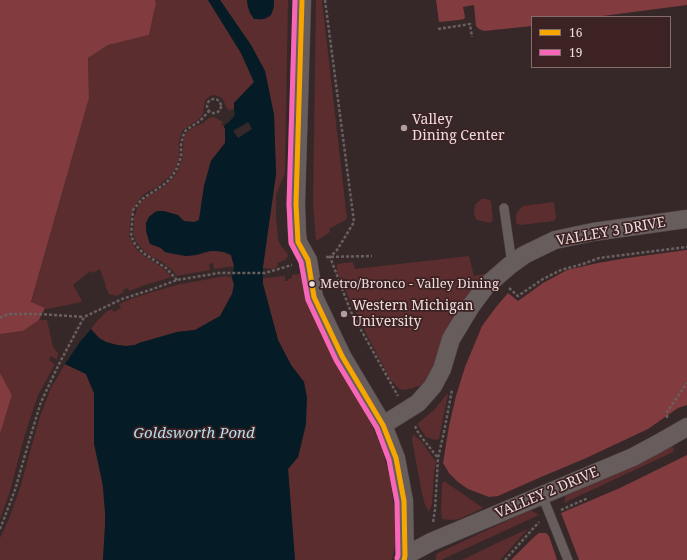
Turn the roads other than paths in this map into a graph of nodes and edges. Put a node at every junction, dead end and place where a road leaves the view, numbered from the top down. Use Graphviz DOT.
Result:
graph roads {
  1 [pos="302,0"];
  2 [pos="504,208"];
  3 [pos="687,219"];
  4 [pos="512,264"];
  5 [pos="384,425"];
  6 [pos="687,427"];
  7 [pos="542,495"];
  8 [pos="404,558"];
  9 [pos="568,560"];
  1 -- 5 [label="street"];
  2 -- 4 [label="lane"];
  3 -- 4 [label="street, VALLEY 3 DRIVE"];
  4 -- 5 [label="street, VALLEY 3 DRIVE"];
  5 -- 8 [label="street"];
  6 -- 7 [label="street, VALLEY 2 DRIVE"];
  7 -- 8 [label="street, VALLEY 2 DRIVE"];
  7 -- 9 [label="lane"];
}
